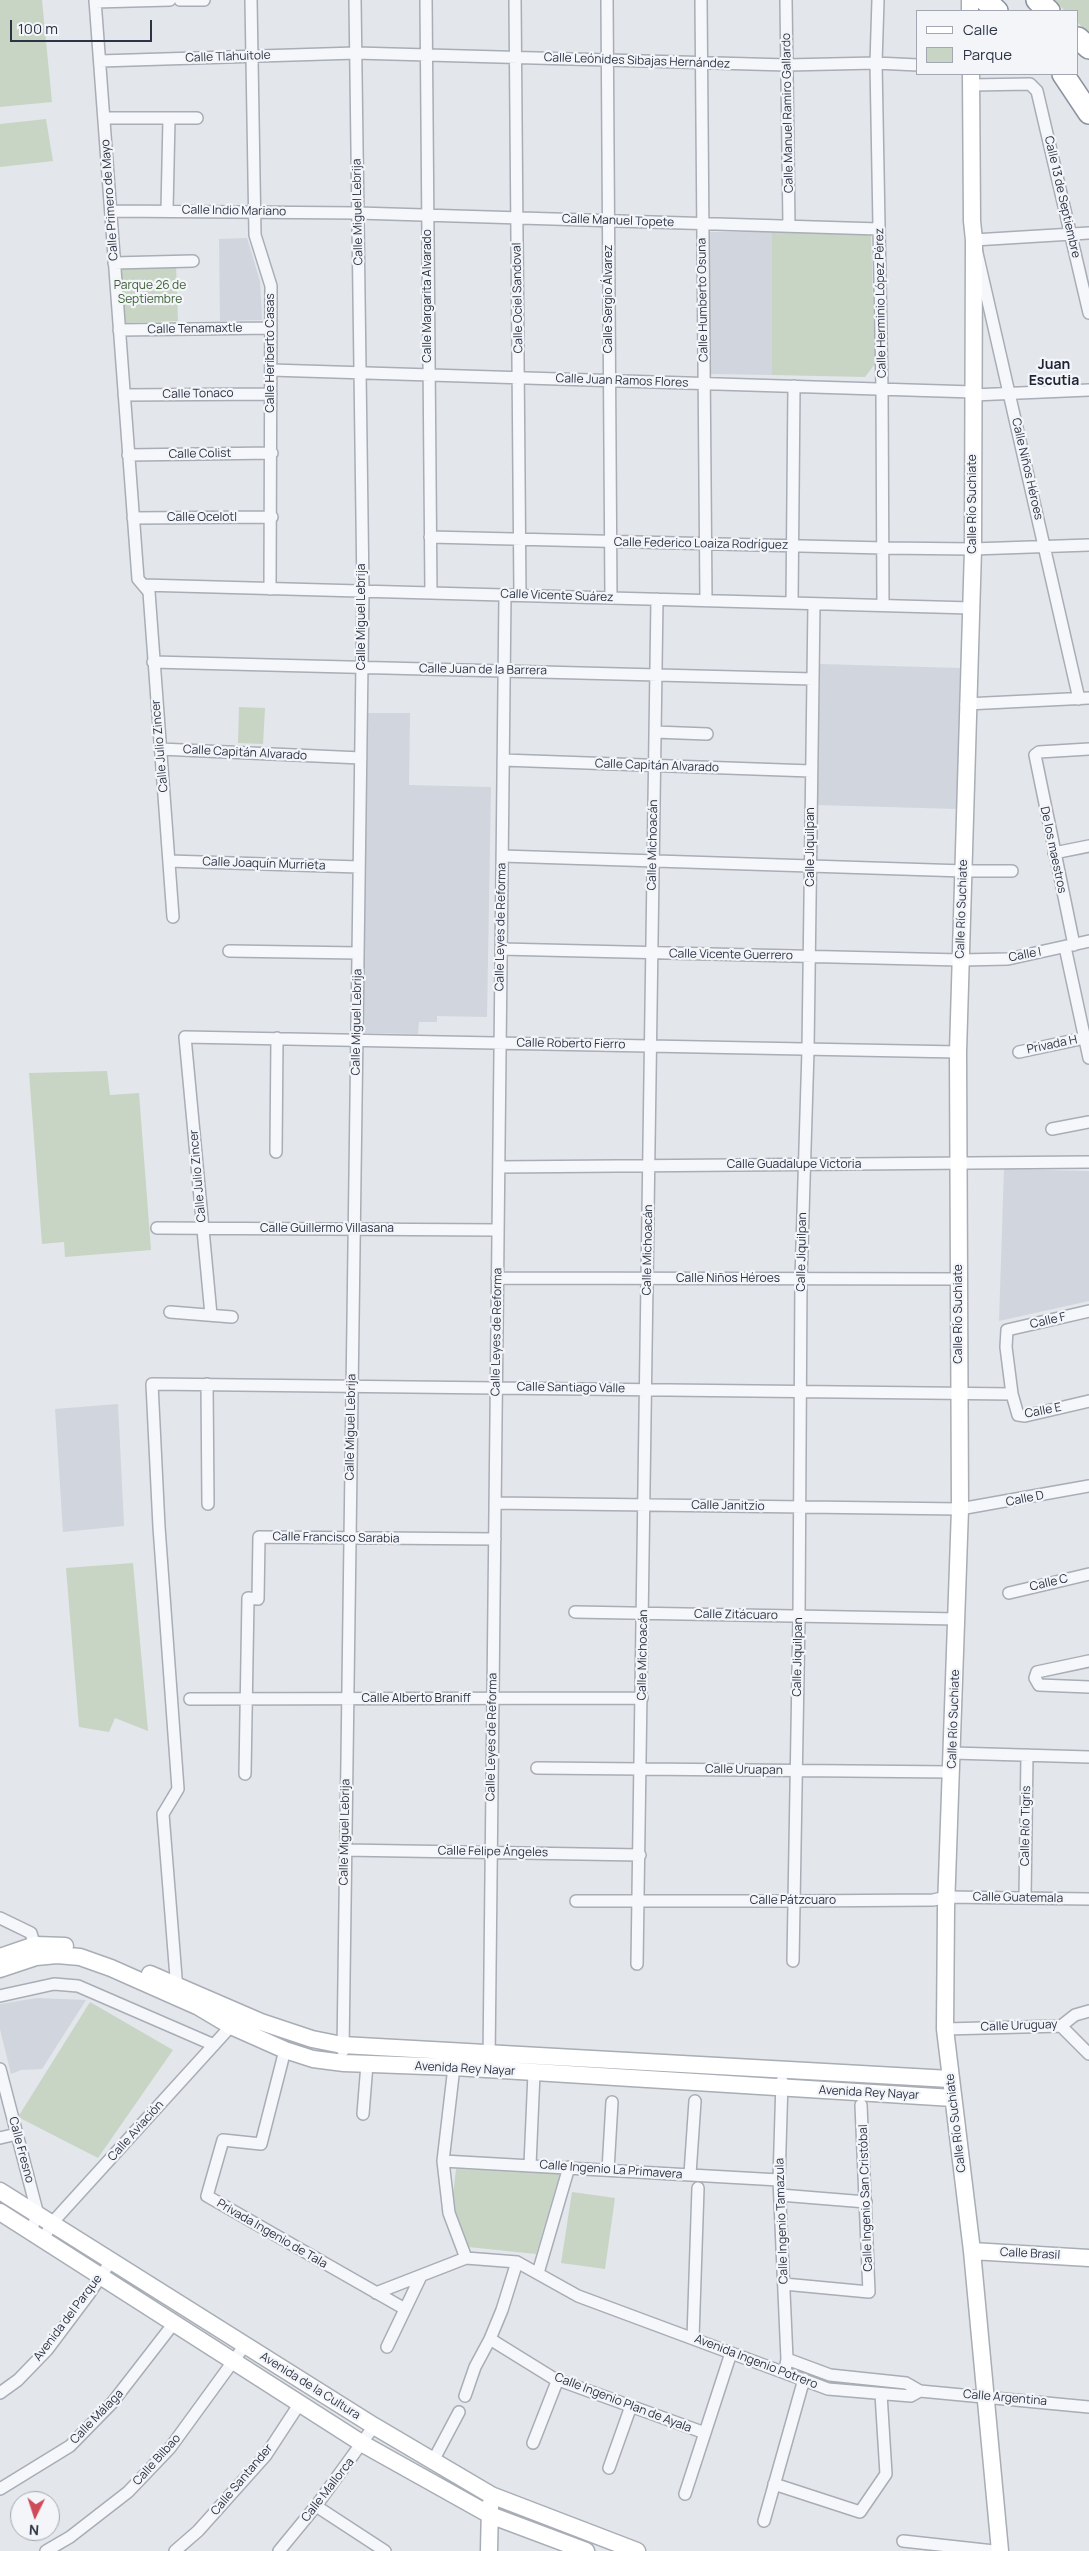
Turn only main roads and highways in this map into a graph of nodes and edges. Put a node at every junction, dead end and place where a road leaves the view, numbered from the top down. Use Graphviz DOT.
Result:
graph roads {
  1 [pos="985,0"];
  2 [pos="1037,0"];
  3 [pos="996,10"];
  4 [pos="1048,10"];
  5 [pos="1079,39"];
  6 [pos="1089,48"];
  7 [pos="1065,75"];
  8 [pos="1065,75"];
  9 [pos="971,80"];
  10 [pos="1089,95"];
  11 [pos="1089,113"];
  12 [pos="36,1951"];
  13 [pos="0,1956"];
  14 [pos="0,1969"];
  15 [pos="177,1991"];
  16 [pos="824,2073"];
  17 [pos="950,2079"];
  18 [pos="823,2091"];
  19 [pos="953,2098"];
  20 [pos="0,2191"];
  21 [pos="0,2212"];
  22 [pos="972,2251"];
  23 [pos="1089,2258"];
  24 [pos="491,2495"];
  25 [pos="490,2515"];
  26 [pos="489,2551"];
  27 [pos="586,2551"];
  28 [pos="636,2551"];
  29 [pos="1000,2551"];
  1 -- 3 [label="highway"];
  2 -- 4 [label="highway"];
  5 -- 6 [label="highway"];
  7 -- 10 [label="highway"];
  8 -- 11 [label="highway"];
  9 -- 17 [label="main road, Calle Río Suchiate"];
  12 -- 13 [label="main road, Avenida Rey Nayar"];
  12 -- 14 [label="main road, Avenida Rey Nayar"];
  12 -- 15 [label="main road, Avenida Rey Nayar"];
  15 -- 16 [label="main road, Avenida Rey Nayar"];
  15 -- 18 [label="main road, Avenida Rey Nayar"];
  16 -- 17 [label="main road, Avenida Rey Nayar"];
  16 -- 18 [label="main road"];
  17 -- 19 [label="main road, Calle Río Suchiate"];
  18 -- 19 [label="main road, Avenida Rey Nayar"];
  19 -- 22 [label="main road, Calle Río Suchiate"];
  20 -- 24 [label="main road, Avenida de la Cultura"];
  21 -- 25 [label="main road, Avenida de la Cultura"];
  22 -- 23 [label="main road, Calle Brasil"];
  22 -- 29 [label="main road, Calle Río Suchiate"];
  24 -- 25 [label="main road"];
  24 -- 28 [label="main road, Avenida de la Cultura"];
  25 -- 26 [label="main road"];
  25 -- 27 [label="main road, Avenida de la Cultura"];
}
